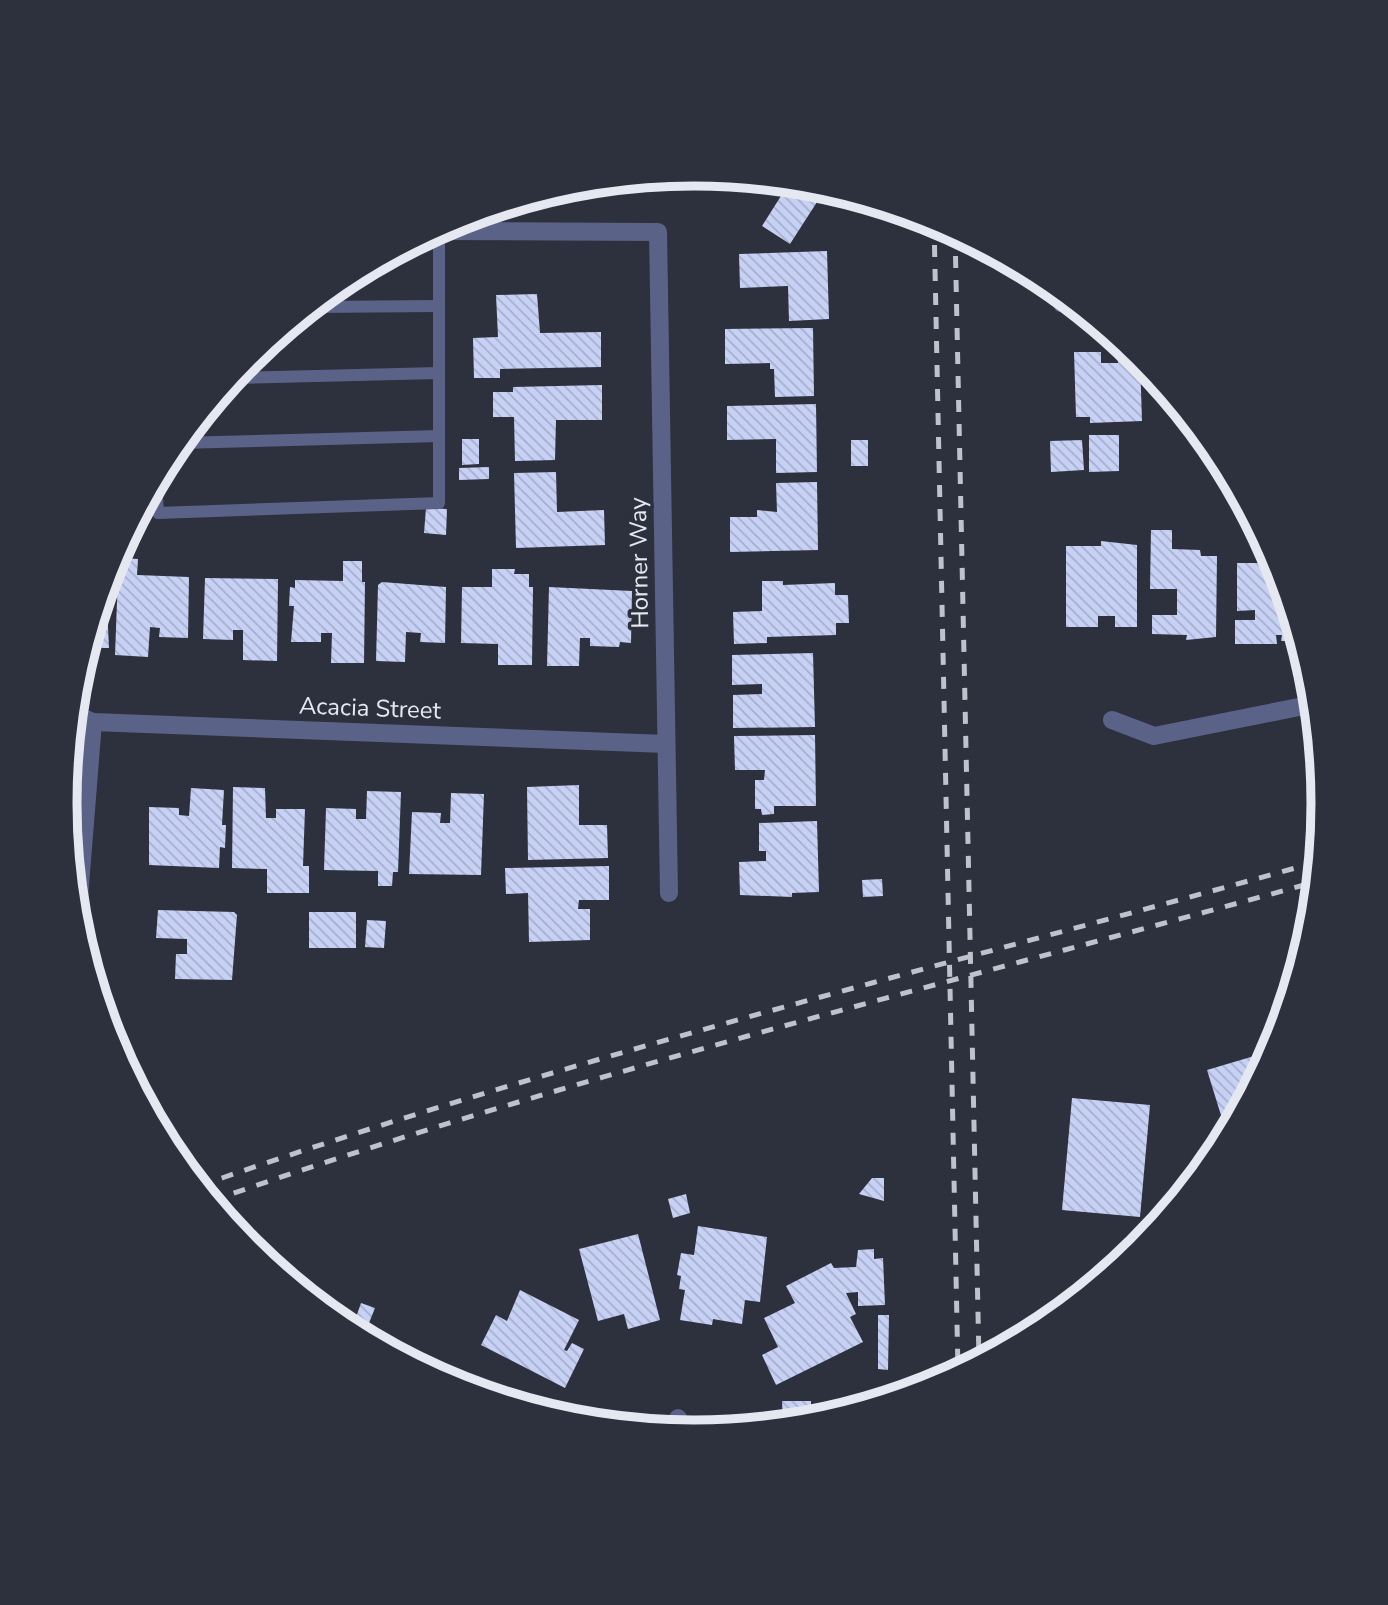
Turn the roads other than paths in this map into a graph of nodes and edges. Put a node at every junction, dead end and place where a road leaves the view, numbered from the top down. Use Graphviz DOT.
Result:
graph roads {
  1 [pos="460,231"];
  2 [pos="437,242"];
  3 [pos="439,306"];
  4 [pos="326,307"];
  5 [pos="439,373"];
  6 [pos="247,378"];
  7 [pos="439,436"];
  8 [pos="194,443"];
  9 [pos="157,499"];
  10 [pos="1303,706"];
  11 [pos="83,718"];
  12 [pos="1112,720"];
  13 [pos="93,722"];
  14 [pos="666,744"];
  15 [pos="81,873"];
  16 [pos="669,894"];
  1 -- 14 [label="street, Horner Way"];
  2 -- 3 [label="lane"];
  3 -- 4 [label="lane"];
  3 -- 5 [label="lane"];
  5 -- 6 [label="lane"];
  5 -- 7 [label="lane"];
  7 -- 8 [label="lane"];
  7 -- 9 [label="lane"];
  10 -- 12 [label="street"];
  11 -- 13 [label="street, Acacia Street"];
  13 -- 14 [label="street, Acacia Street"];
  13 -- 15 [label="street"];
  14 -- 16 [label="street, Horner Way"];
}
